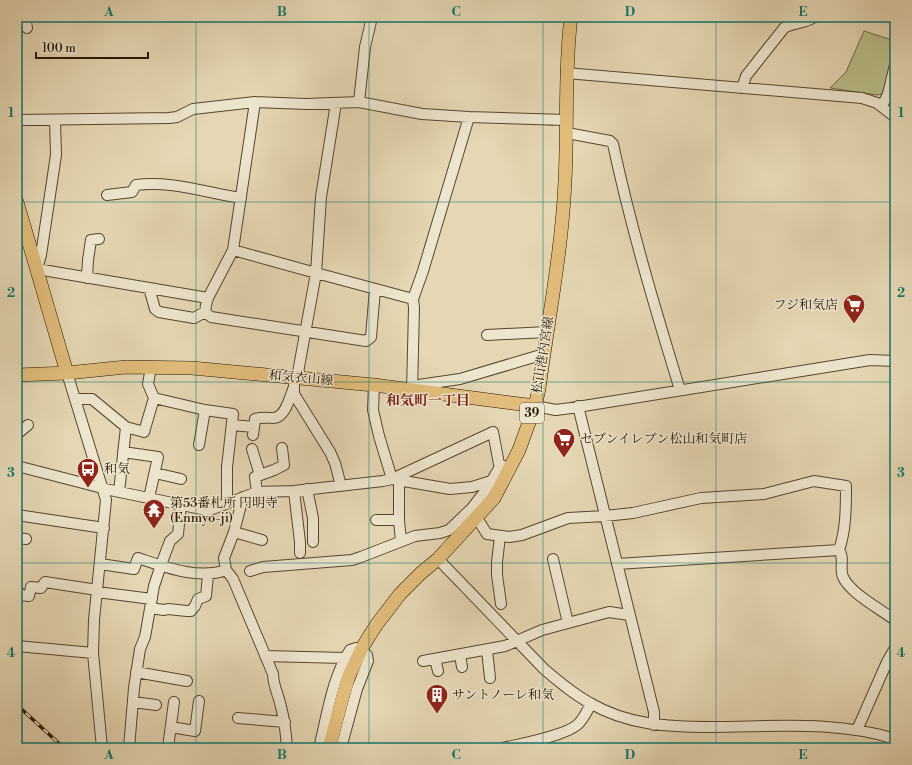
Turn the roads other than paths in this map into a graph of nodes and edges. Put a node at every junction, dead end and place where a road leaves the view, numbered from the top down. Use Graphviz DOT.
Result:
graph roads {
  1 [pos="24,17"];
  2 [pos="372,17"];
  3 [pos="571,17"];
  4 [pos="814,17"];
  5 [pos="27,28"];
  6 [pos="895,64"];
  7 [pos="566,73"];
  8 [pos="742,88"];
  9 [pos="256,102"];
  10 [pos="359,102"];
  11 [pos="336,103"];
  12 [pos="882,106"];
  13 [pos="469,117"];
  14 [pos="895,117"];
  15 [pos="17,120"];
  16 [pos="55,120"];
  17 [pos="567,120"];
  18 [pos="567,133"];
  19 [pos="107,196"];
  20 [pos="241,198"];
  21 [pos="17,202"];
  22 [pos="99,238"];
  23 [pos="233,250"];
  24 [pos="37,269"];
  25 [pos="316,273"];
  26 [pos="87,278"];
  27 [pos="149,288"];
  28 [pos="375,289"];
  29 [pos="208,298"];
  30 [pos="413,299"];
  31 [pos="205,312"];
  32 [pos="305,332"];
  33 [pos="547,332"];
  34 [pos="487,335"];
  35 [pos="544,354"];
  36 [pos="895,361"];
  37 [pos="151,367"];
  38 [pos="67,373"];
  39 [pos="17,375"];
  40 [pos="295,381"];
  41 [pos="374,385"];
  42 [pos="412,388"];
  43 [pos="680,390"];
  44 [pos="154,398"];
  45 [pos="75,399"];
  46 [pos="535,406"];
  47 [pos="578,406"];
  48 [pos="205,410"];
  49 [pos="28,425"];
  50 [pos="232,425"];
  51 [pos="126,427"];
  52 [pos="17,434"];
  53 [pos="199,445"];
  54 [pos="282,448"];
  55 [pos="252,449"];
  56 [pos="123,452"];
  57 [pos="17,466"];
  58 [pos="505,467"];
  59 [pos="155,473"];
  60 [pos="260,475"];
  61 [pos="181,478"];
  62 [pos="396,479"];
  63 [pos="491,481"];
  64 [pos="341,486"];
  65 [pos="102,488"];
  66 [pos="307,490"];
  67 [pos="294,491"];
  68 [pos="119,492"];
  69 [pos="257,492"];
  70 [pos="243,497"];
  71 [pos="149,498"];
  72 [pos="227,504"];
  73 [pos="181,505"];
  74 [pos="17,516"];
  75 [pos="605,516"];
  76 [pos="477,518"];
  77 [pos="376,520"];
  78 [pos="399,520"];
  79 [pos="104,528"];
  80 [pos="234,532"];
  81 [pos="500,536"];
  82 [pos="262,540"];
  83 [pos="401,541"];
  84 [pos="313,542"];
  85 [pos="839,550"];
  86 [pos="300,553"];
  87 [pos="438,559"];
  88 [pos="553,559"];
  89 [pos="100,564"];
  90 [pos="617,564"];
  91 [pos="161,565"];
  92 [pos="226,570"];
  93 [pos="250,571"];
  94 [pos="208,575"];
  95 [pos="97,591"];
  96 [pos="17,592"];
  97 [pos="151,604"];
  98 [pos="501,604"];
  99 [pos="629,615"];
  100 [pos="895,620"];
  101 [pos="568,623"];
  102 [pos="518,642"];
  103 [pos="17,646"];
  104 [pos="895,648"];
  105 [pos="361,650"];
  106 [pos="487,650"];
  107 [pos="93,653"];
  108 [pos="460,655"];
  109 [pos="266,656"];
  110 [pos="345,658"];
  111 [pos="435,659"];
  112 [pos="423,661"];
  113 [pos="462,667"];
  114 [pos="438,671"];
  115 [pos="136,672"];
  116 [pos="490,678"];
  117 [pos="187,681"];
  118 [pos="199,701"];
  119 [pos="133,702"];
  120 [pos="174,702"];
  121 [pos="591,704"];
  122 [pos="156,705"];
  123 [pos="238,718"];
  124 [pos="285,722"];
  125 [pos="654,725"];
  126 [pos="171,728"];
  127 [pos="857,730"];
  128 [pos="895,739"];
  129 [pos="102,748"];
  130 [pos="129,748"];
  131 [pos="168,748"];
  132 [pos="287,748"];
  133 [pos="319,748"];
  134 [pos="329,748"];
  135 [pos="341,748"];
  136 [pos="503,748"];
  1 -- 5 [label="street"];
  2 -- 10 [label="street"];
  3 -- 7 [label="main road, 松山港内宮線 / 39"];
  4 -- 8 [label="street"];
  6 -- 12 [label="street"];
  7 -- 8 [label="street"];
  7 -- 17 [label="main road, 松山港内宮線 / 39"];
  8 -- 12 [label="street"];
  9 -- 11 [label="street"];
  9 -- 16 [label="street"];
  9 -- 20 [label="street"];
  10 -- 11 [label="street"];
  10 -- 13 [label="street"];
  11 -- 25 [label="street"];
  12 -- 14 [label="street"];
  13 -- 17 [label="street"];
  13 -- 30 [label="street"];
  15 -- 16 [label="street"];
  16 -- 24 [label="street"];
  17 -- 18 [label="main road, 松山港内宮線 / 39"];
  18 -- 33 [label="main road, 松山港内宮線 / 39"];
  18 -- 43 [label="street"];
  19 -- 20 [label="street"];
  20 -- 23 [label="street"];
  21 -- 24 [label="main road"];
  22 -- 26 [label="street"];
  23 -- 25 [label="street"];
  23 -- 29 [label="street"];
  24 -- 26 [label="street"];
  24 -- 38 [label="main road"];
  25 -- 28 [label="street"];
  25 -- 32 [label="street"];
  26 -- 27 [label="street"];
  27 -- 29 [label="street"];
  27 -- 31 [label="street"];
  28 -- 30 [label="street"];
  28 -- 32 [label="street"];
  29 -- 31 [label="street"];
  30 -- 42 [label="street"];
  31 -- 32 [label="street"];
  32 -- 40 [label="street"];
  33 -- 34 [label="street"];
  33 -- 35 [label="main road, 松山港内宮線 / 39"];
  35 -- 42 [label="street"];
  35 -- 46 [label="main road, 松山港内宮線 / 39"];
  36 -- 43 [label="street"];
  37 -- 38 [label="main road, 和気衣山線"];
  37 -- 40 [label="main road, 和気衣山線"];
  37 -- 44 [label="street"];
  38 -- 39 [label="main road, 和気衣山線"];
  38 -- 45 [label="street"];
  40 -- 41 [label="main road, 和気衣山線"];
  40 -- 50 [label="street"];
  40 -- 64 [label="street"];
  41 -- 42 [label="main road, 和気衣山線"];
  41 -- 62 [label="street"];
  42 -- 46 [label="main road, 和気衣山線"];
  43 -- 47 [label="street"];
  44 -- 48 [label="street"];
  44 -- 51 [label="street"];
  45 -- 51 [label="street"];
  45 -- 65 [label="street"];
  46 -- 47 [label="street"];
  46 -- 58 [label="main road, 松山港内宮線 / 39"];
  47 -- 75 [label="street"];
  48 -- 50 [label="street"];
  48 -- 53 [label="street"];
  49 -- 52 [label="street"];
  50 -- 72 [label="street"];
  51 -- 56 [label="street"];
  54 -- 60 [label="street"];
  55 -- 60 [label="street"];
  56 -- 59 [label="street"];
  56 -- 68 [label="street"];
  57 -- 65 [label="street"];
  58 -- 62 [label="street"];
  58 -- 63 [label="street"];
  58 -- 76 [label="main road, 松山港内宮線 / 39"];
  59 -- 61 [label="street"];
  59 -- 71 [label="street"];
  60 -- 69 [label="street"];
  62 -- 63 [label="street"];
  62 -- 64 [label="street"];
  62 -- 78 [label="street"];
  63 -- 83 [label="street"];
  64 -- 66 [label="street"];
  65 -- 68 [label="street"];
  65 -- 79 [label="street"];
  66 -- 67 [label="street"];
  66 -- 84 [label="street"];
  67 -- 69 [label="street"];
  67 -- 86 [label="street"];
  68 -- 71 [label="street"];
  69 -- 70 [label="street"];
  70 -- 72 [label="street"];
  70 -- 80 [label="street"];
  71 -- 73 [label="street"];
  72 -- 73 [label="street"];
  73 -- 91 [label="street"];
  74 -- 79 [label="street"];
  75 -- 81 [label="street"];
  75 -- 85 [label="street"];
  75 -- 90 [label="street"];
  76 -- 81 [label="street"];
  76 -- 87 [label="main road, 松山港内宮線 / 39"];
  77 -- 78 [label="street"];
  78 -- 83 [label="street"];
  79 -- 89 [label="street"];
  80 -- 82 [label="street"];
  80 -- 92 [label="street"];
  81 -- 98 [label="street"];
  83 -- 93 [label="street"];
  85 -- 90 [label="street"];
  85 -- 100 [label="street"];
  87 -- 102 [label="street"];
  87 -- 105 [label="main road, 松山港内宮線 / 39"];
  88 -- 101 [label="street"];
  89 -- 91 [label="street"];
  89 -- 95 [label="street"];
  90 -- 99 [label="street"];
  91 -- 94 [label="street"];
  91 -- 97 [label="street"];
  92 -- 94 [label="street"];
  92 -- 109 [label="street"];
  94 -- 97 [label="street"];
  95 -- 96 [label="street"];
  95 -- 97 [label="street"];
  95 -- 107 [label="street"];
  97 -- 115 [label="street"];
  99 -- 101 [label="street"];
  99 -- 125 [label="street"];
  101 -- 102 [label="street"];
  102 -- 106 [label="street"];
  102 -- 121 [label="street"];
  103 -- 107 [label="street"];
  104 -- 127 [label="street"];
  105 -- 110 [label="street"];
  105 -- 134 [label="main road, 松山港内宮線 / 39"];
  105 -- 135 [label="street"];
  106 -- 108 [label="street"];
  106 -- 116 [label="street"];
  107 -- 129 [label="street"];
  108 -- 111 [label="street"];
  108 -- 113 [label="street"];
  109 -- 110 [label="street"];
  109 -- 124 [label="street"];
  110 -- 133 [label="street"];
  111 -- 112 [label="street"];
  111 -- 114 [label="street"];
  115 -- 117 [label="street"];
  115 -- 119 [label="street"];
  118 -- 126 [label="street"];
  119 -- 122 [label="street"];
  119 -- 130 [label="street"];
  120 -- 126 [label="street"];
  121 -- 125 [label="street"];
  121 -- 136 [label="street"];
  123 -- 124 [label="street"];
  124 -- 132 [label="street"];
  125 -- 127 [label="street"];
  126 -- 131 [label="street"];
  127 -- 128 [label="street"];
}
